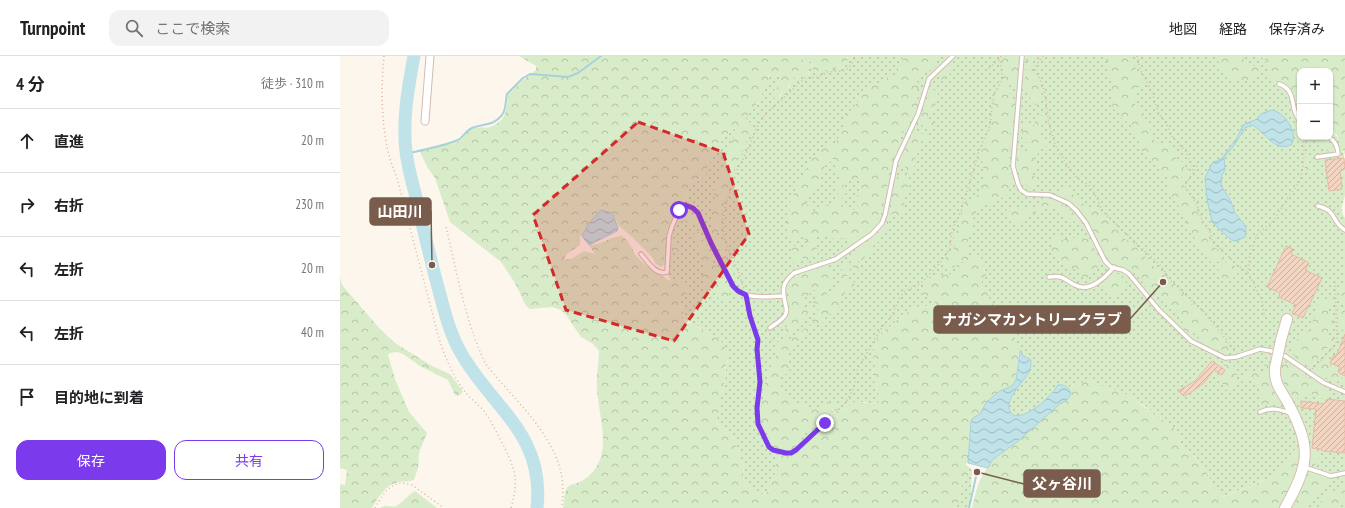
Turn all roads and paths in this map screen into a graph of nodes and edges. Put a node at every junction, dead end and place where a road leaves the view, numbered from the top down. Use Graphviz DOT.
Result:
graph roads {
  1 [pos="384,56"];
  2 [pos="430,56"];
  3 [pos="856,56"];
  4 [pos="953,56"];
  5 [pos="1001,56"];
  6 [pos="1022,56"];
  7 [pos="1043,56"];
  8 [pos="1137,56"];
  9 [pos="1000,59"];
  10 [pos="989,68"];
  11 [pos="1278,84"];
  12 [pos="1297,116"];
  13 [pos="425,121"];
  14 [pos="1333,139"];
  15 [pos="1303,140"];
  16 [pos="1317,157"];
  17 [pos="1197,166"];
  18 [pos="1194,174"];
  19 [pos="1318,206"];
  20 [pos="446,227"];
  21 [pos="1345,230"];
  22 [pos="641,254"];
  23 [pos="1114,268"];
  24 [pos="1248,274"];
  25 [pos="1049,277"];
  26 [pos="1336,282"];
  27 [pos="746,295"];
  28 [pos="784,296"];
  29 [pos="1264,314"];
  30 [pos="1287,319"];
  31 [pos="770,328"];
  32 [pos="758,340"];
  33 [pos="1240,355"];
  34 [pos="1309,373"];
  35 [pos="1345,392"];
  36 [pos="1260,412"];
  37 [pos="1294,415"];
  38 [pos="1303,467"];
  39 [pos="1345,473"];
  40 [pos="375,508"];
  41 [pos="444,508"];
  42 [pos="511,508"];
  43 [pos="561,508"];
  44 [pos="1284,508"];
  1 -- 42 [label="path"];
  2 -- 13 [label="street"];
  3 -- 27 [label="path"];
  4 -- 28 [label="lane"];
  5 -- 9 [label="path"];
  6 -- 23 [label="lane"];
  7 -- 33 [label="path"];
  8 -- 18 [label="path"];
  9 -- 10 [label="path"];
  9 -- 32 [label="path"];
  11 -- 12 [label="lane"];
  14 -- 16 [label="lane"];
  15 -- 24 [label="path"];
  17 -- 18 [label="path"];
  18 -- 24 [label="path"];
  19 -- 21 [label="lane"];
  20 -- 43 [label="path"];
  22 -- 27 [label="lane"];
  23 -- 25 [label="lane"];
  23 -- 33 [label="lane"];
  24 -- 29 [label="path"];
  26 -- 34 [label="path"];
  27 -- 28 [label="lane"];
  27 -- 32 [label="path"];
  28 -- 31 [label="lane"];
  30 -- 37 [label="street, bridge"];
  31 -- 32 [label="path"];
  33 -- 34 [label="lane"];
  34 -- 35 [label="lane"];
  36 -- 37 [label="lane"];
  37 -- 38 [label="street"];
  38 -- 39 [label="lane"];
  38 -- 44 [label="street"];
  40 -- 41 [label="path"];
}
